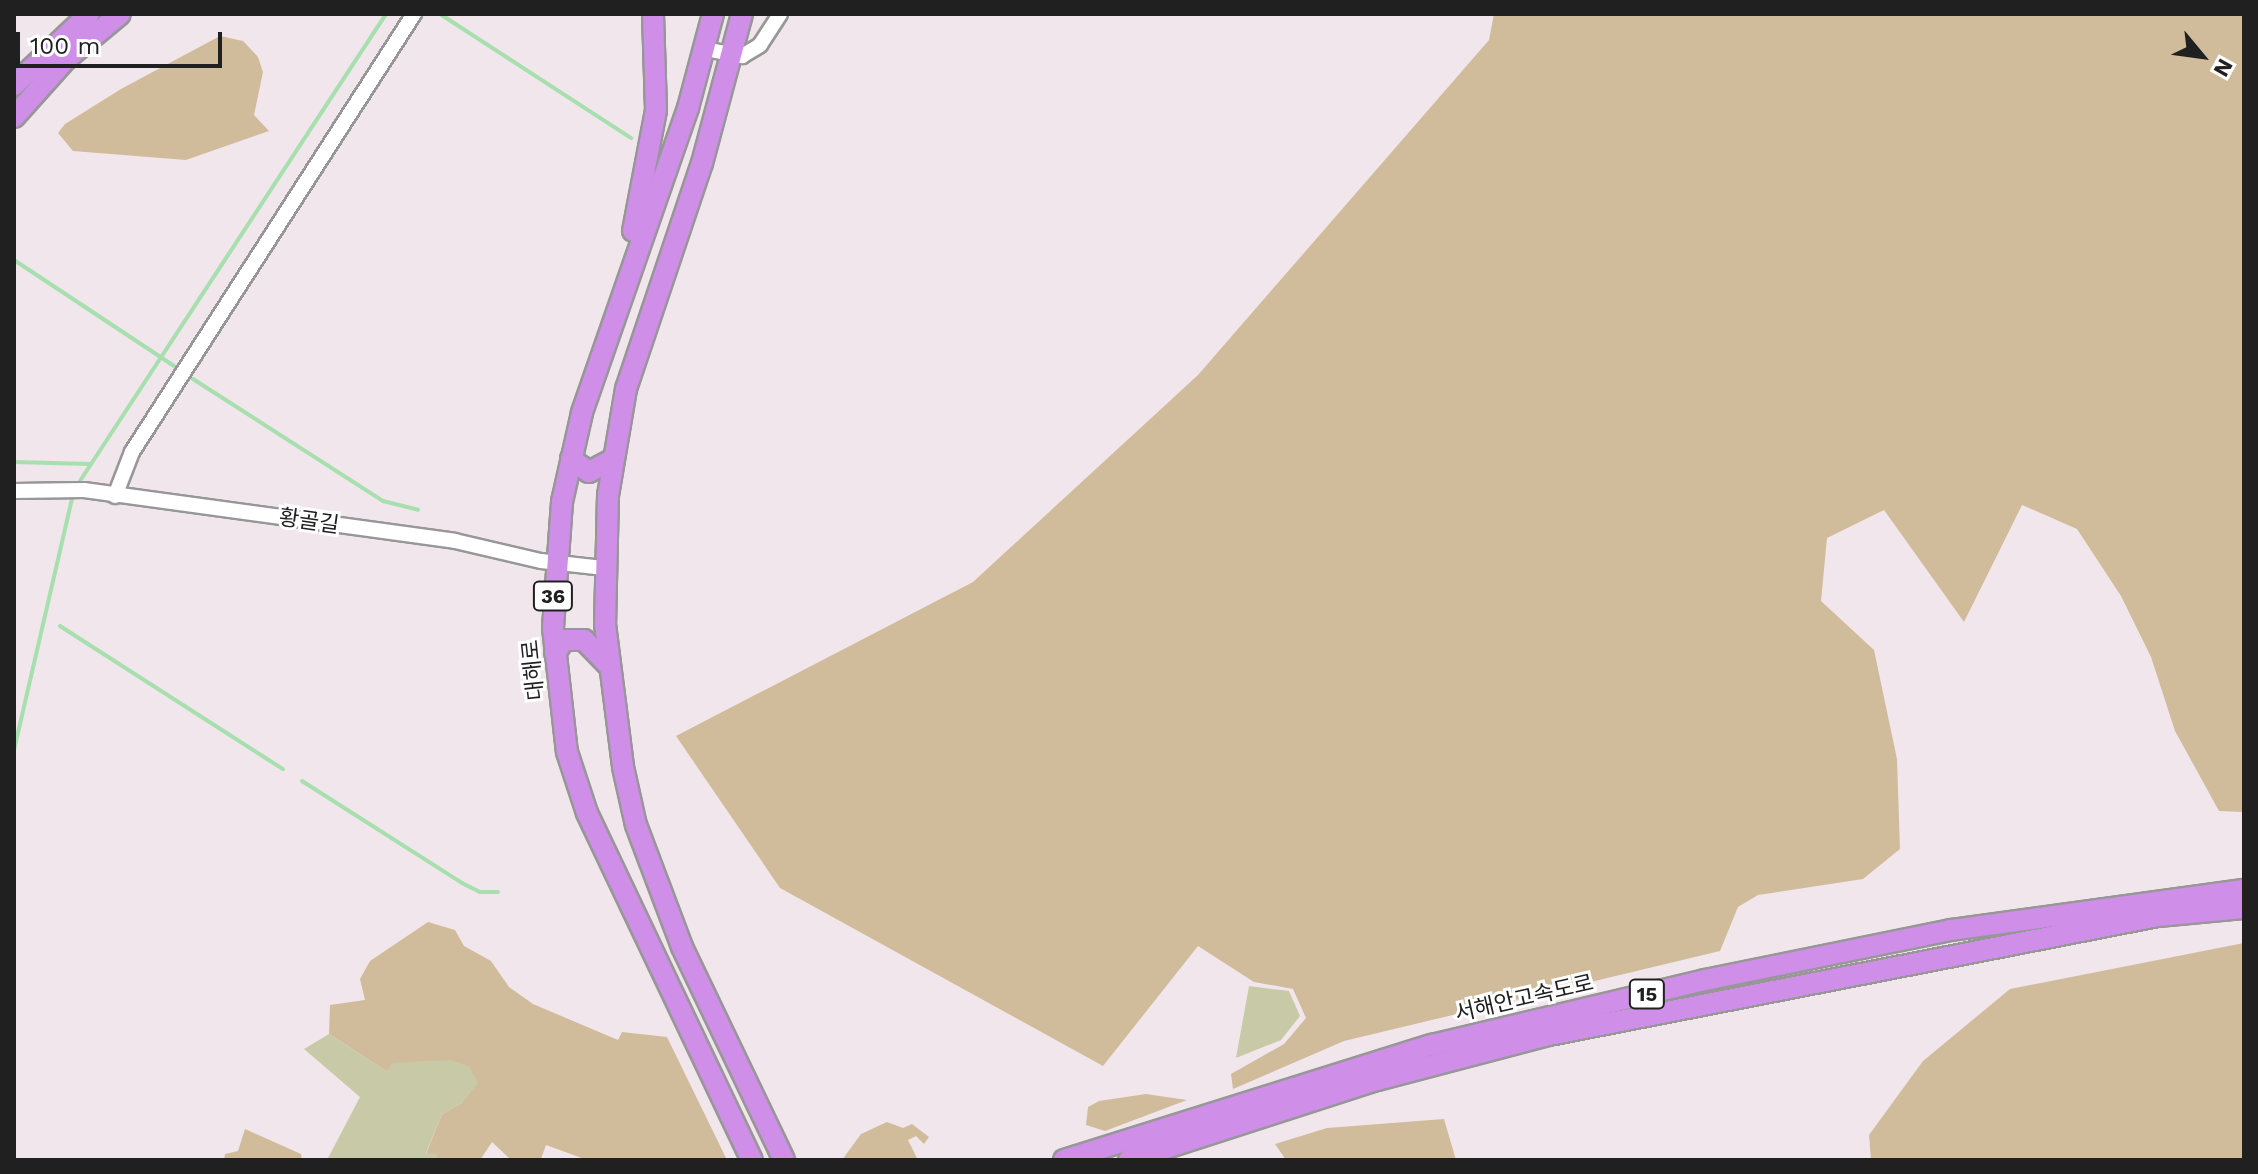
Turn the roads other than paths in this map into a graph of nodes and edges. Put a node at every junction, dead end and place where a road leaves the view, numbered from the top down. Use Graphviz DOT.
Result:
graph roads {
  1 [pos="89,14"];
  2 [pos="120,14"];
  3 [pos="414,14"];
  4 [pos="653,14"];
  5 [pos="713,14"];
  6 [pos="742,14"];
  7 [pos="780,14"];
  8 [pos="705,49"];
  9 [pos="734,55"];
  10 [pos="14,85"];
  11 [pos="14,117"];
  12 [pos="613,319"];
  13 [pos="571,459"];
  14 [pos="613,459"];
  15 [pos="14,491"];
  16 [pos="115,496"];
  17 [pos="555,563"];
  18 [pos="603,568"];
  19 [pos="555,653"];
  20 [pos="610,667"];
  21 [pos="2244,890"];
  22 [pos="2244,908"];
  23 [pos="752,1160"];
  24 [pos="784,1160"];
  25 [pos="1064,1160"];
  26 [pos="1129,1160"];
  1 -- 10 [label="highway"];
  2 -- 11 [label="highway"];
  3 -- 16 [label="street"];
  4 -- 12 [label="highway"];
  5 -- 8 [label="highway, 대해로 / 36"];
  6 -- 9 [label="highway, 36"];
  7 -- 9 [label="street"];
  8 -- 9 [label="street"];
  8 -- 12 [label="highway, 대해로 / 36"];
  9 -- 14 [label="highway, 36"];
  12 -- 13 [label="highway, 대해로 / 36"];
  13 -- 14 [label="highway"];
  13 -- 17 [label="highway, 대해로 / 36"];
  14 -- 18 [label="highway, 36"];
  15 -- 16 [label="street, 황골길"];
  16 -- 17 [label="street, 황골길"];
  17 -- 18 [label="street, 황골길"];
  17 -- 19 [label="highway, 대해로 / 36"];
  18 -- 20 [label="highway, 36"];
  19 -- 20 [label="highway"];
  19 -- 23 [label="highway, 대해로 / 36"];
  20 -- 24 [label="highway, 36"];
  21 -- 25 [label="highway, 서해안고속도로 / 15"];
  22 -- 26 [label="highway, 서해안고속도로 / 15"];
}
